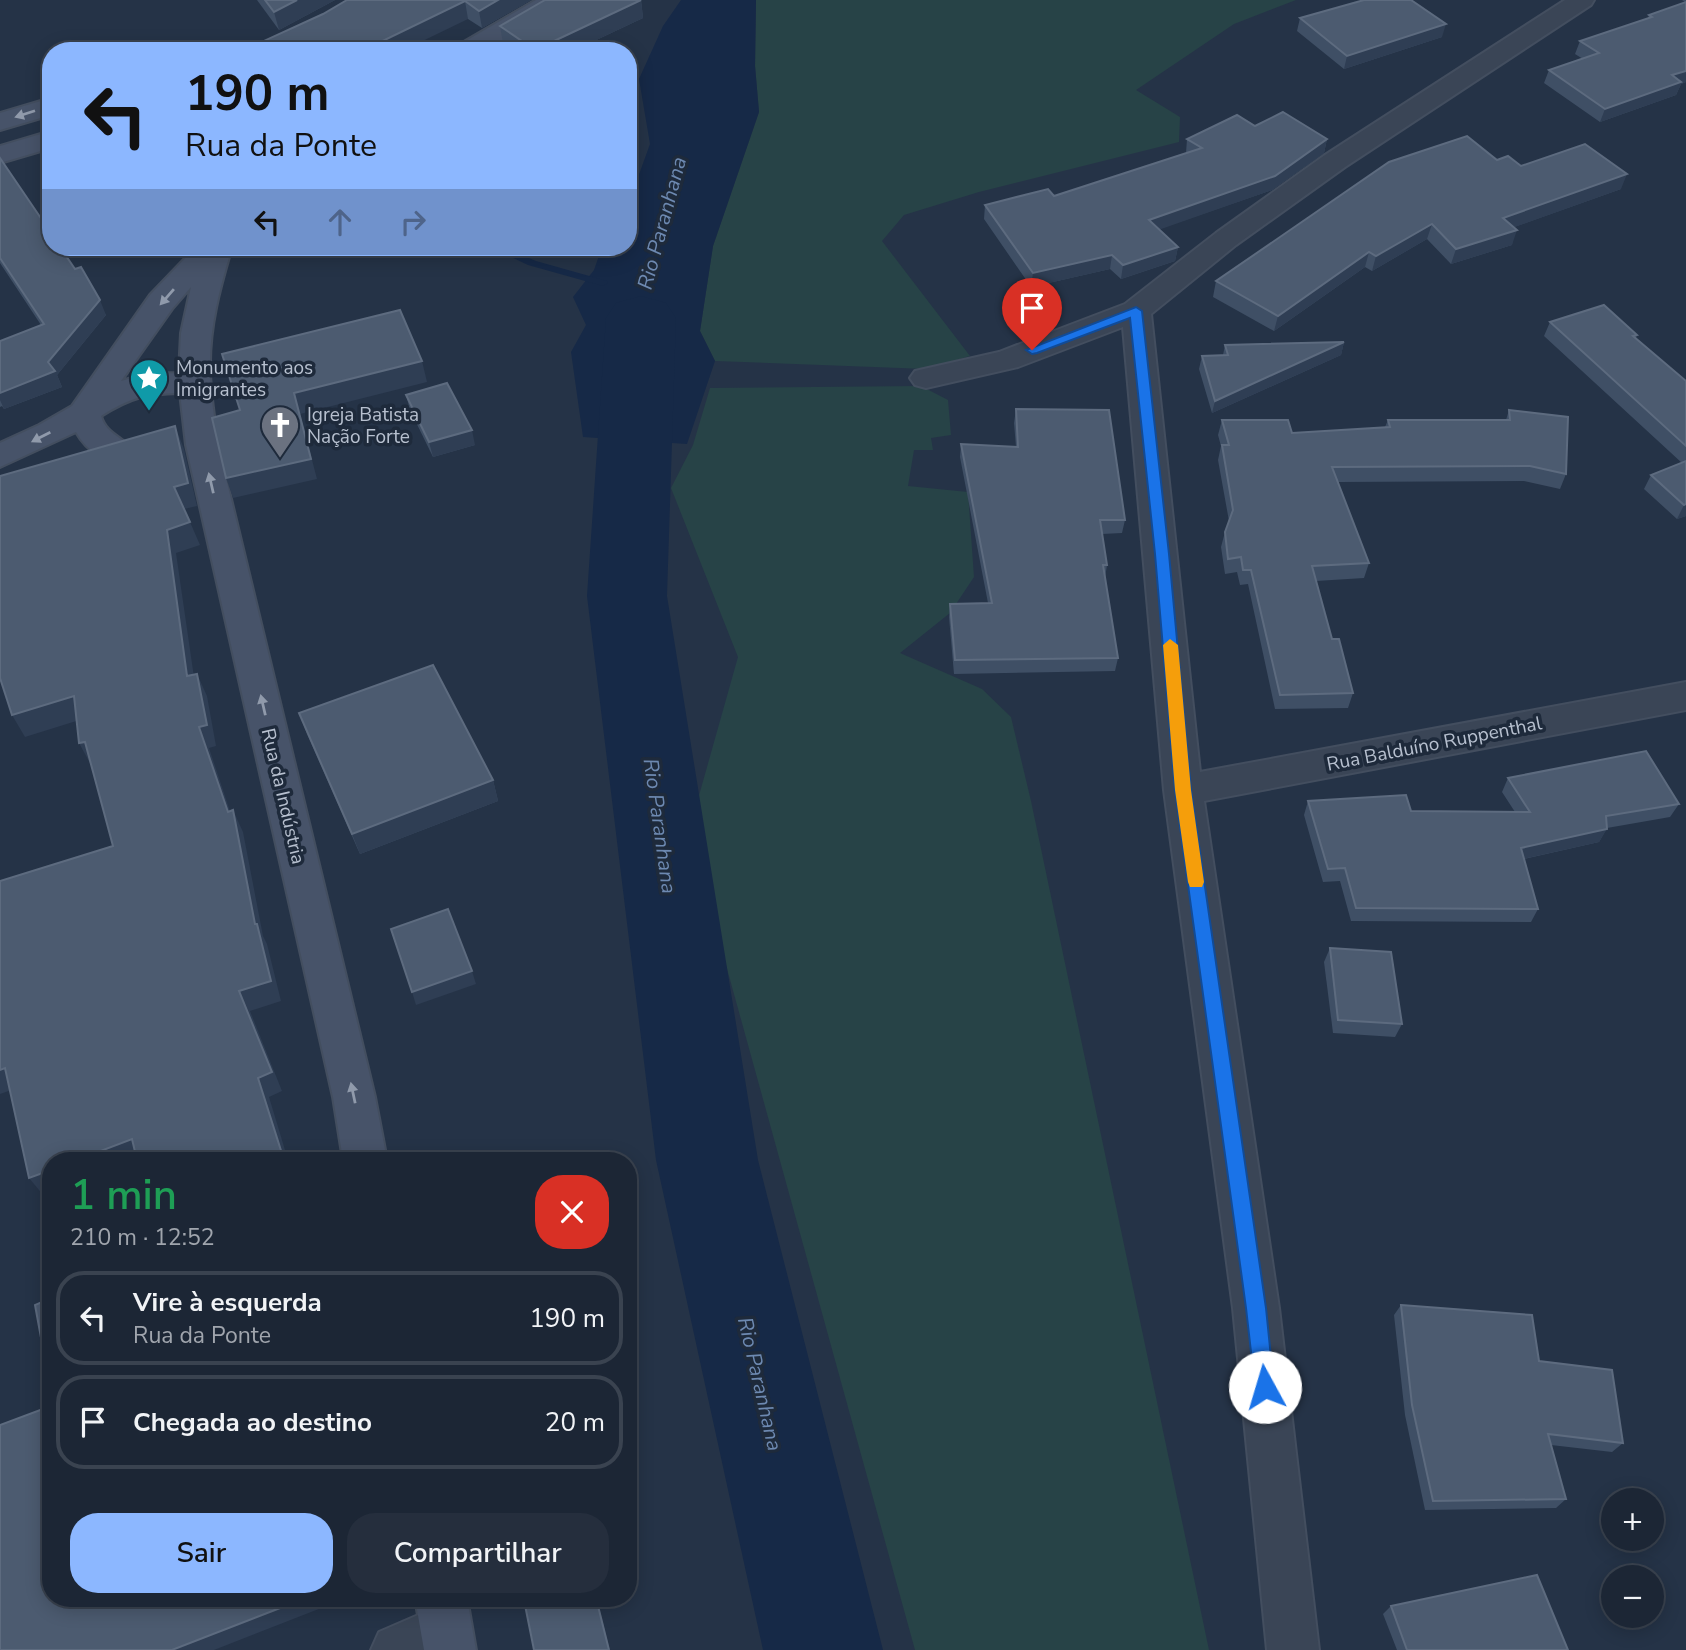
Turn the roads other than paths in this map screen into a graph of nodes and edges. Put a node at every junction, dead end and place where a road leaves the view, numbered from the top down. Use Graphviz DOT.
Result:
graph roads {
  1 [pos="1582,0"];
  2 [pos="543,2"];
  3 [pos="480,42"];
  4 [pos="42,109"];
  5 [pos="0,122"];
  6 [pos="42,142"];
  7 [pos="0,155"];
  8 [pos="204,256"];
  9 [pos="215,256"];
  10 [pos="1136,311"];
  11 [pos="926,378"];
  12 [pos="194,383"];
  13 [pos="85,411"];
  14 [pos="176,438"];
  15 [pos="118,452"];
  16 [pos="0,456"];
  17 [pos="80,462"];
  18 [pos="1686,696"];
  19 [pos="1183,790"];
  20 [pos="364,1152"];
  21 [pos="446,1625"];
  22 [pos="397,1650"];
  23 [pos="1293,1650"];
  1 -- 10 [label="street"];
  2 -- 3 [label="main road"];
  4 -- 5 [label="main road, one-way"];
  6 -- 7 [label="main road"];
  8 -- 13 [label="main road, one-way"];
  9 -- 12 [label="main road, Rua da Indústria"];
  10 -- 11 [label="street"];
  10 -- 19 [label="street"];
  12 -- 13 [label="main road"];
  12 -- 14 [label="main road, Rua da Indústria"];
  13 -- 15 [label="main road"];
  13 -- 16 [label="main road, one-way"];
  14 -- 15 [label="main road"];
  20 -- 14 [label="main road, Rua da Indústria, one-way"];
  15 -- 17 [label="main road"];
  18 -- 19 [label="street, Rua Balduíno Ruppenthal"];
  19 -- 23 [label="street"];
  21 -- 22 [label="street"];
}
